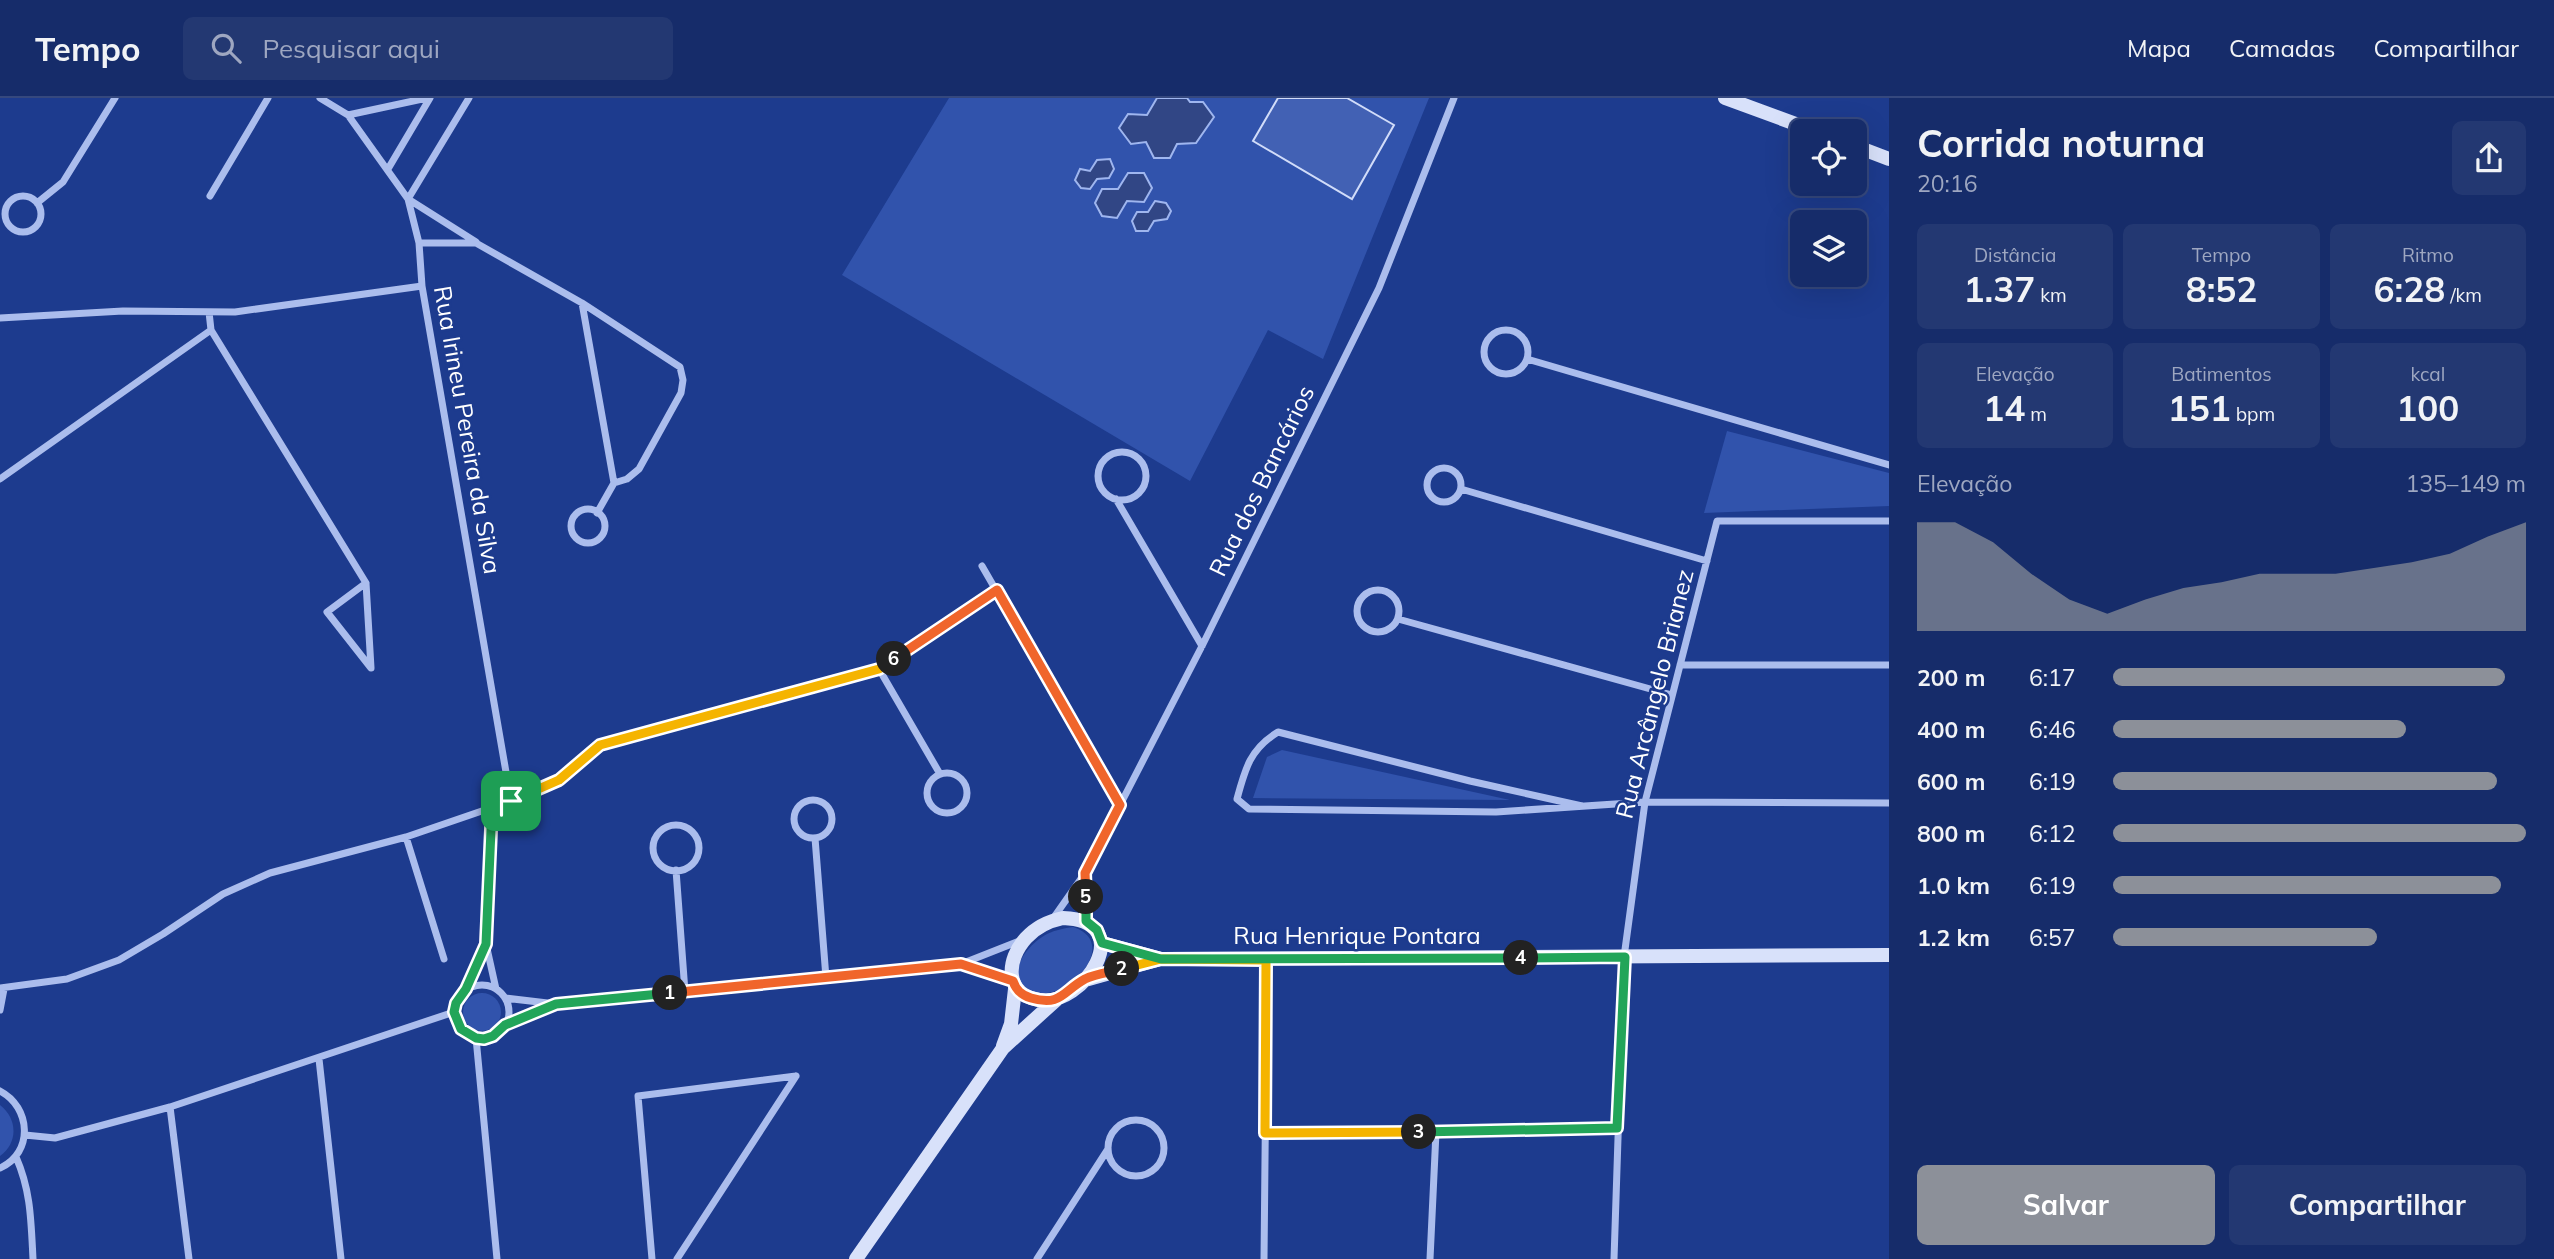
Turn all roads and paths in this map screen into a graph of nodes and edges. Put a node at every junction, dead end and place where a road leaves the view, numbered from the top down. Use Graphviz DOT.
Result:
graph roads {
  1 [pos="115,98"];
  2 [pos="268,98"];
  3 [pos="320,98"];
  4 [pos="428,98"];
  5 [pos="469,98"];
  6 [pos="1454,98"];
  7 [pos="1725,98"];
  8 [pos="348,115"];
  9 [pos="1790,122"];
  10 [pos="1867,151"];
  11 [pos="1889,159"];
  12 [pos="388,169"];
  13 [pos="209,196"];
  14 [pos="408,199"];
  15 [pos="37,202"];
  16 [pos="419,243"];
  17 [pos="476,243"];
  18 [pos="422,286"];
  19 [pos="582,303"];
  20 [pos="209,312"];
  21 [pos="0,318"];
  22 [pos="211,330"];
  23 [pos="1527,359"];
  24 [pos="1889,465"];
  25 [pos="0,479"];
  26 [pos="614,483"];
  27 [pos="1461,489"];
  28 [pos="1116,499"];
  29 [pos="597,513"];
  30 [pos="1889,520"];
  31 [pos="1707,561"];
  32 [pos="982,566"];
  33 [pos="366,583"];
  34 [pos="997,590"];
  35 [pos="1398,619"];
  36 [pos="1202,646"];
  37 [pos="1680,665"];
  38 [pos="1889,665"];
  39 [pos="879,669"];
  40 [pos="1672,695"];
  41 [pos="940,774"];
  42 [pos="511,801"];
  43 [pos="1645,803"];
  44 [pos="1889,803"];
  45 [pos="1120,805"];
  46 [pos="1582,806"];
  47 [pos="492,807"];
  48 [pos="406,837"];
  49 [pos="816,838"];
  50 [pos="676,870"];
  51 [pos="1085,873"];
  52 [pos="1051,921"];
  53 [pos="1086,921"];
  54 [pos="1025,939"];
  55 [pos="1102,943"];
  56 [pos="486,944"];
  57 [pos="1889,955"];
  58 [pos="1625,957"];
  59 [pos="444,959"];
  60 [pos="1161,959"];
  61 [pos="1266,960"];
  62 [pos="961,964"];
  63 [pos="825,978"];
  64 [pos="1085,979"];
  65 [pos="1014,985"];
  66 [pos="2,989"];
  67 [pos="466,989"];
  68 [pos="496,989"];
  69 [pos="685,992"];
  70 [pos="505,999"];
  71 [pos="1056,1000"];
  72 [pos="556,1004"];
  73 [pos="0,1010"];
  74 [pos="454,1012"];
  75 [pos="505,1025"];
  76 [pos="476,1038"];
  77 [pos="1003,1048"];
  78 [pos="319,1059"];
  79 [pos="0,1090"];
  80 [pos="170,1107"];
  81 [pos="1617,1128"];
  82 [pos="1436,1132"];
  83 [pos="1265,1133"];
  84 [pos="25,1135"];
  85 [pos="1108,1149"];
  86 [pos="16,1157"];
  87 [pos="0,1168"];
  88 [pos="33,1259"];
  89 [pos="189,1259"];
  90 [pos="341,1259"];
  91 [pos="497,1259"];
  92 [pos="652,1259"];
  93 [pos="677,1259"];
  94 [pos="856,1259"];
  95 [pos="1037,1259"];
  96 [pos="1264,1259"];
  97 [pos="1430,1259"];
  98 [pos="1614,1259"];
  1 -- 15 [label="street"];
  2 -- 13 [label="street"];
  3 -- 8 [label="street, Rua Irineu Pereira da Silva"];
  4 -- 8 [label="street"];
  4 -- 12 [label="street"];
  5 -- 14 [label="street"];
  6 -- 36 [label="street, Rua dos Bancários"];
  7 -- 9 [label="street"];
  8 -- 12 [label="street, Rua Irineu Pereira da Silva"];
  10 -- 11 [label="street"];
  12 -- 14 [label="street, Rua Irineu Pereira da Silva"];
  14 -- 16 [label="street, Rua Irineu Pereira da Silva"];
  14 -- 17 [label="street"];
  15 -- 15 [label="street"];
  16 -- 17 [label="street"];
  16 -- 18 [label="street, Rua Irineu Pereira da Silva"];
  17 -- 19 [label="street"];
  18 -- 20 [label="street"];
  18 -- 42 [label="street, Rua Irineu Pereira da Silva"];
  19 -- 26 [label="street"];
  19 -- 26 [label="street"];
  20 -- 21 [label="street"];
  20 -- 22 [label="street"];
  22 -- 25 [label="street"];
  22 -- 33 [label="street"];
  23 -- 23 [label="street"];
  23 -- 24 [label="street"];
  26 -- 29 [label="street"];
  27 -- 27 [label="street"];
  27 -- 31 [label="street"];
  28 -- 28 [label="street"];
  28 -- 36 [label="street"];
  29 -- 29 [label="street"];
  30 -- 31 [label="street, Rua Arcângelo Brianez"];
  31 -- 37 [label="street, Rua Arcângelo Brianez"];
  32 -- 34 [label="street"];
  33 -- 33 [label="street"];
  34 -- 39 [label="street"];
  34 -- 45 [label="street"];
  35 -- 35 [label="street"];
  35 -- 40 [label="street"];
  36 -- 45 [label="street, Rua dos Bancários"];
  37 -- 38 [label="street"];
  37 -- 40 [label="street, Rua Arcângelo Brianez"];
  39 -- 41 [label="street"];
  39 -- 42 [label="street"];
  40 -- 43 [label="street, Rua Arcângelo Brianez"];
  41 -- 41 [label="street"];
  42 -- 47 [label="street"];
  43 -- 44 [label="street"];
  43 -- 46 [label="street"];
  43 -- 58 [label="street, Rua Arcângelo Brianez"];
  45 -- 51 [label="street, Rua dos Bancários"];
  46 -- 46 [label="street"];
  47 -- 48 [label="street"];
  47 -- 56 [label="street"];
  48 -- 59 [label="street"];
  48 -- 66 [label="street"];
  49 -- 49 [label="street"];
  49 -- 63 [label="street"];
  50 -- 50 [label="street"];
  50 -- 69 [label="street"];
  51 -- 52 [label="street, Rua dos Bancários"];
  51 -- 53 [label="street, Rua dos Bancários"];
  52 -- 53 [label="street"];
  52 -- 54 [label="street"];
  53 -- 55 [label="street"];
  54 -- 62 [label="street"];
  54 -- 65 [label="street"];
  55 -- 60 [label="street, Rua Henrique Pontara"];
  55 -- 64 [label="street"];
  56 -- 67 [label="street"];
  56 -- 68 [label="street"];
  57 -- 58 [label="street, Rua Henrique Pontara"];
  58 -- 61 [label="street, Rua Henrique Pontara"];
  58 -- 81 [label="street, Rua Arcângelo Brianez"];
  60 -- 61 [label="street, Rua Henrique Pontara"];
  60 -- 64 [label="street, Rua Henrique Pontara"];
  61 -- 83 [label="street"];
  62 -- 63 [label="street"];
  62 -- 65 [label="street"];
  63 -- 69 [label="street"];
  64 -- 71 [label="street"];
  65 -- 71 [label="street"];
  65 -- 77 [label="street"];
  66 -- 73 [label="street"];
  67 -- 68 [label="street"];
  67 -- 74 [label="street"];
  68 -- 70 [label="street"];
  69 -- 72 [label="street"];
  70 -- 72 [label="street"];
  70 -- 75 [label="street"];
  71 -- 77 [label="street"];
  72 -- 75 [label="street"];
  74 -- 76 [label="street"];
  74 -- 78 [label="street"];
  75 -- 76 [label="street"];
  76 -- 91 [label="street"];
  77 -- 94 [label="street"];
  78 -- 80 [label="street"];
  78 -- 90 [label="street"];
  79 -- 84 [label="street"];
  80 -- 84 [label="street"];
  80 -- 89 [label="street"];
  81 -- 82 [label="street"];
  81 -- 98 [label="street, Rua Arcângelo Brianez"];
  82 -- 83 [label="street"];
  82 -- 97 [label="street"];
  83 -- 96 [label="street"];
  84 -- 86 [label="street"];
  85 -- 85 [label="street"];
  85 -- 95 [label="street"];
  86 -- 87 [label="street"];
  86 -- 88 [label="street"];
  92 -- 93 [label="street"];
}
